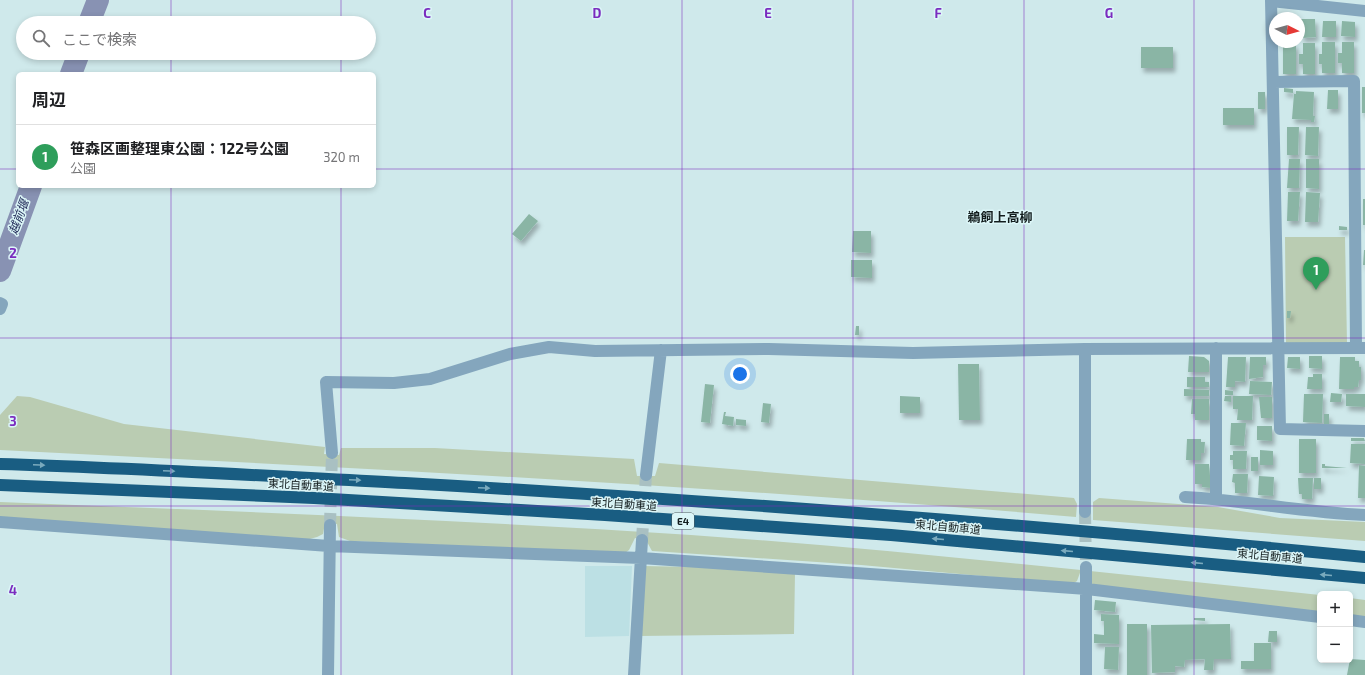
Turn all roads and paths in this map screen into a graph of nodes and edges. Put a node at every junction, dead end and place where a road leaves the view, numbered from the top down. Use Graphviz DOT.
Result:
graph roads {
  1 [pos="1271,0"];
  2 [pos="1365,11"];
  3 [pos="1273,82"];
  4 [pos="0,303"];
  5 [pos="0,309"];
  6 [pos="1279,347"];
  7 [pos="1216,348"];
  8 [pos="1360,348"];
  9 [pos="1085,349"];
  10 [pos="661,350"];
  11 [pos="1365,431"];
  12 [pos="332,453"];
  13 [pos="0,464"];
  14 [pos="646,475"];
  15 [pos="0,485"];
  16 [pos="1185,497"];
  17 [pos="1216,499"];
  18 [pos="1085,512"];
  19 [pos="1365,516"];
  20 [pos="0,522"];
  21 [pos="330,525"];
  22 [pos="642,540"];
  23 [pos="329,546"];
  24 [pos="1365,557"];
  25 [pos="641,558"];
  26 [pos="1086,567"];
  27 [pos="1365,578"];
  28 [pos="1087,589"];
  29 [pos="1317,617"];
  30 [pos="1353,620"];
  31 [pos="1365,622"];
  32 [pos="328,675"];
  33 [pos="634,675"];
  34 [pos="1086,675"];
  1 -- 2 [label="street"];
  1 -- 3 [label="street"];
  3 -- 6 [label="street"];
  3 -- 8 [label="street"];
  4 -- 5 [label="street"];
  6 -- 7 [label="street"];
  6 -- 8 [label="street"];
  6 -- 11 [label="street"];
  7 -- 9 [label="street"];
  7 -- 17 [label="street"];
  9 -- 10 [label="street"];
  9 -- 18 [label="street"];
  10 -- 12 [label="street"];
  10 -- 14 [label="street"];
  13 -- 24 [label="highway, 東北自動車道 / E4, one-way"];
  27 -- 15 [label="highway, 東北自動車道 / E4, one-way"];
  16 -- 17 [label="street"];
  17 -- 19 [label="street"];
  20 -- 23 [label="street"];
  21 -- 23 [label="street"];
  22 -- 25 [label="street"];
  23 -- 25 [label="street"];
  23 -- 32 [label="street"];
  25 -- 28 [label="street"];
  25 -- 33 [label="street"];
  26 -- 28 [label="street"];
  28 -- 29 [label="street"];
  28 -- 34 [label="street"];
  30 -- 31 [label="street"];
}
